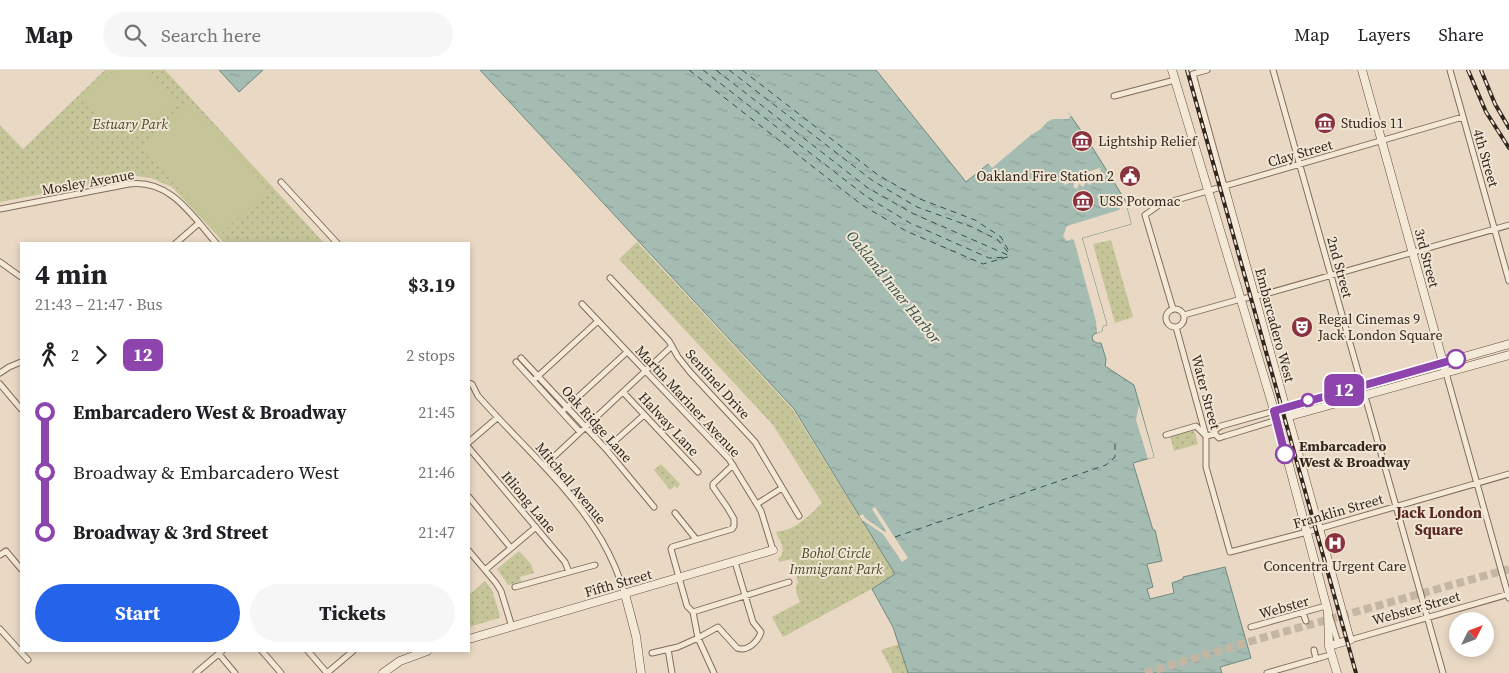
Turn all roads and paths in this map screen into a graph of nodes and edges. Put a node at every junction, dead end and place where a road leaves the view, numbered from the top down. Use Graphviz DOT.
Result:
graph roads {
  1 [pos="1172,70"];
  2 [pos="1207,70"];
  3 [pos="1273,70"];
  4 [pos="1362,70"];
  5 [pos="1450,70"];
  6 [pos="1175,80"];
  7 [pos="1114,96"];
  8 [pos="1463,117"];
  9 [pos="1382,141"];
  10 [pos="1300,165"];
  11 [pos="281,182"];
  12 [pos="1224,186"];
  13 [pos="1208,191"];
  14 [pos="0,209"];
  15 [pos="199,223"];
  16 [pos="1509,225"];
  17 [pos="1494,229"];
  18 [pos="177,242"];
  19 [pos="215,242"];
  20 [pos="336,242"];
  21 [pos="1412,252"];
  22 [pos="0,262"];
  23 [pos="1331,275"];
  24 [pos="20,276"];
  25 [pos="610,278"];
  26 [pos="1509,281"];
  27 [pos="1254,297"];
  28 [pos="1242,299"];
  29 [pos="582,304"];
  30 [pos="1173,309"];
  31 [pos="1184,315"];
  32 [pos="598,321"];
  33 [pos="1176,327"];
  34 [pos="1509,344"];
  35 [pos="672,346"];
  36 [pos="627,352"];
  37 [pos="1509,355"];
  38 [pos="521,358"];
  39 [pos="20,362"];
  40 [pos="516,362"];
  41 [pos="1443,363"];
  42 [pos="646,371"];
  43 [pos="0,373"];
  44 [pos="1446,373"];
  45 [pos="536,379"];
  46 [pos="470,383"];
  47 [pos="0,384"];
  48 [pos="1362,385"];
  49 [pos="623,392"];
  50 [pos="1365,396"];
  51 [pos="567,407"];
  52 [pos="1285,407"];
  53 [pos="20,408"];
  54 [pos="562,411"];
  55 [pos="1274,411"];
  56 [pos="644,415"];
  57 [pos="1288,417"];
  58 [pos="497,418"];
  59 [pos="1277,420"];
  60 [pos="582,430"];
  61 [pos="1215,434"];
  62 [pos="1166,435"];
  63 [pos="1206,436"];
  64 [pos="470,441"];
  65 [pos="470,449"];
  66 [pos="606,449"];
  67 [pos="733,465"];
  68 [pos="544,466"];
  69 [pos="698,472"];
  70 [pos="1509,474"];
  71 [pos="1477,483"];
  72 [pos="782,488"];
  73 [pos="470,498"];
  74 [pos="757,504"];
  75 [pos="1395,506"];
  76 [pos="654,507"];
  77 [pos="675,513"];
  78 [pos="799,516"];
  79 [pos="536,527"];
  80 [pos="1318,529"];
  81 [pos="1306,533"];
  82 [pos="696,539"];
  83 [pos="512,548"];
  84 [pos="773,550"];
  85 [pos="1230,552"];
  86 [pos="470,555"];
  87 [pos="0,556"];
  88 [pos="735,562"];
  89 [pos="595,565"];
  90 [pos="20,569"];
  91 [pos="486,570"];
  92 [pos="569,572"];
  93 [pos="678,579"];
  94 [pos="789,582"];
  95 [pos="515,587"];
  96 [pos="626,594"];
  97 [pos="745,595"];
  98 [pos="1509,595"];
  99 [pos="1325,610"];
  100 [pos="693,612"];
  101 [pos="1303,613"];
  102 [pos="1427,617"];
  103 [pos="1306,621"];
  104 [pos="512,627"];
  105 [pos="1251,628"];
  106 [pos="0,629"];
  107 [pos="698,638"];
  108 [pos="470,639"];
  109 [pos="1350,640"];
  110 [pos="1338,643"];
  111 [pos="1329,646"];
  112 [pos="668,649"];
  113 [pos="1314,650"];
  114 [pos="20,651"];
  115 [pos="21,652"];
  116 [pos="220,652"];
  117 [pos="263,652"];
  118 [pos="309,652"];
  119 [pos="352,652"];
  120 [pos="423,652"];
  121 [pos="652,653"];
  122 [pos="1326,656"];
  123 [pos="1316,659"];
  124 [pos="28,660"];
  125 [pos="1264,672"];
  126 [pos="196,673"];
  127 [pos="235,673"];
  128 [pos="281,673"];
  129 [pos="327,673"];
  130 [pos="383,673"];
  131 [pos="641,673"];
  132 [pos="672,673"];
  133 [pos="714,673"];
  134 [pos="1338,673"];
  135 [pos="1443,673"];
  1 -- 6 [label="street, Embarcadero West"];
  2 -- 12 [label="street, Embarcadero West"];
  3 -- 10 [label="street, 2nd Street"];
  4 -- 9 [label="street, 3rd Street"];
  5 -- 8 [label="street, 4th Street"];
  6 -- 7 [label="street"];
  6 -- 13 [label="street, Embarcadero West"];
  8 -- 9 [label="street, Clay Street"];
  8 -- 17 [label="street, 4th Street"];
  9 -- 10 [label="street, Clay Street"];
  9 -- 21 [label="street, 3rd Street"];
  10 -- 12 [label="street, Clay Street"];
  10 -- 23 [label="street, 2nd Street"];
  11 -- 20 [label="street"];
  12 -- 13 [label="street, Clay Street"];
  12 -- 27 [label="street, Embarcadero West"];
  13 -- 28 [label="street, Embarcadero West"];
  13 -- 30 [label="street, Clay Street"];
  14 -- 15 [label="street, Mosley Avenue"];
  15 -- 18 [label="street"];
  15 -- 19 [label="street, Mosley Avenue"];
  16 -- 17 [label="street"];
  17 -- 21 [label="street"];
  17 -- 26 [label="street, 4th Street"];
  21 -- 23 [label="street"];
  21 -- 41 [label="street, 3rd Street"];
  22 -- 24 [label="street"];
  23 -- 27 [label="street"];
  23 -- 48 [label="street, 2nd Street"];
  25 -- 35 [label="street, Sentinel Drive"];
  27 -- 28 [label="street"];
  27 -- 52 [label="street, Embarcadero West"];
  28 -- 31 [label="street"];
  28 -- 55 [label="street, Embarcadero West"];
  29 -- 32 [label="street, Martin Mariner Avenue"];
  30 -- 31 [label="street"];
  30 -- 33 [label="street"];
  31 -- 33 [label="street"];
  32 -- 36 [label="street, Martin Mariner Avenue"];
  32 -- 45 [label="street"];
  33 -- 63 [label="street, Water Street"];
  34 -- 41 [label="street"];
  35 -- 42 [label="street"];
  35 -- 72 [label="street, Sentinel Drive"];
  36 -- 42 [label="street, Martin Mariner Avenue"];
  36 -- 51 [label="street"];
  37 -- 44 [label="street"];
  38 -- 45 [label="street, Oak Ridge Lane"];
  39 -- 43 [label="street"];
  40 -- 45 [label="street"];
  41 -- 44 [label="street, 3rd Street"];
  41 -- 48 [label="street"];
  42 -- 49 [label="street"];
  42 -- 67 [label="street, Martin Mariner Avenue"];
  44 -- 50 [label="street"];
  44 -- 71 [label="street, 3rd Street"];
  45 -- 51 [label="street, Oak Ridge Lane"];
  45 -- 54 [label="street"];
  46 -- 58 [label="street, Mitchell Avenue"];
  47 -- 53 [label="street"];
  48 -- 50 [label="street, 2nd Street"];
  48 -- 52 [label="street"];
  49 -- 56 [label="street, Halway Lane"];
  49 -- 60 [label="street"];
  50 -- 57 [label="street"];
  50 -- 75 [label="street, 2nd Street"];
  51 -- 54 [label="street"];
  51 -- 60 [label="street, Oak Ridge Lane"];
  52 -- 55 [label="street"];
  52 -- 57 [label="street, Embarcadero West"];
  54 -- 60 [label="street"];
  55 -- 59 [label="street, Embarcadero West"];
  55 -- 61 [label="street"];
  56 -- 66 [label="street"];
  56 -- 69 [label="street, Halway Lane"];
  57 -- 59 [label="street"];
  57 -- 80 [label="street, Embarcadero West"];
  58 -- 64 [label="street"];
  58 -- 68 [label="street, Mitchell Avenue"];
  59 -- 61 [label="street"];
  59 -- 81 [label="street, Embarcadero West"];
  60 -- 66 [label="street, Oak Ridge Lane"];
  60 -- 68 [label="street"];
  61 -- 63 [label="street"];
  62 -- 63 [label="street"];
  63 -- 85 [label="street, Water Street"];
  65 -- 79 [label="street, Itliong Lane"];
  66 -- 76 [label="street, Oak Ridge Lane"];
  67 -- 74 [label="street, Martin Mariner Avenue"];
  67 -- 82 [label="street"];
  68 -- 96 [label="street, Mitchell Avenue"];
  70 -- 71 [label="street, Franklin Street"];
  71 -- 75 [label="street, Franklin Street"];
  71 -- 98 [label="street, 3rd Street"];
  72 -- 74 [label="street"];
  72 -- 78 [label="street, Sentinel Drive"];
  73 -- 83 [label="street"];
  74 -- 84 [label="street, Martin Mariner Avenue"];
  75 -- 80 [label="street, Franklin Street"];
  75 -- 102 [label="street, 2nd Street"];
  77 -- 82 [label="street"];
  79 -- 83 [label="street"];
  79 -- 92 [label="street, Itliong Lane"];
  80 -- 81 [label="street, Franklin Street"];
  80 -- 109 [label="street, Embarcadero West"];
  81 -- 85 [label="street, Franklin Street"];
  81 -- 99 [label="street, Embarcadero West"];
  82 -- 93 [label="street"];
  83 -- 91 [label="street"];
  84 -- 88 [label="street, Fifth Street"];
  86 -- 91 [label="street"];
  87 -- 90 [label="street"];
  88 -- 93 [label="street, Fifth Street"];
  88 -- 97 [label="street"];
  89 -- 92 [label="street"];
  91 -- 104 [label="street"];
  92 -- 95 [label="street"];
  93 -- 96 [label="street, Fifth Street"];
  93 -- 100 [label="street"];
  94 -- 97 [label="street"];
  96 -- 104 [label="street, Fifth Street"];
  96 -- 131 [label="street, Mitchell Avenue"];
  97 -- 100 [label="street"];
  97 -- 107 [label="street"];
  98 -- 102 [label="street, Webster Street"];
  99 -- 101 [label="street, Webster"];
  99 -- 110 [label="street, Embarcadero West"];
  99 -- 111 [label="street, Embarcadero West"];
  100 -- 107 [label="street"];
  101 -- 103 [label="street"];
  101 -- 105 [label="street, Webster"];
  102 -- 109 [label="street, Webster Street"];
  102 -- 135 [label="street, 2nd Street"];
  104 -- 108 [label="street, Fifth Street"];
  106 -- 114 [label="street"];
  107 -- 112 [label="street"];
  107 -- 133 [label="street"];
  109 -- 110 [label="street, Webster Street"];
  110 -- 111 [label="street, Webster Street"];
  111 -- 134 [label="street, Embarcadero West"];
  112 -- 121 [label="street"];
  112 -- 132 [label="street"];
  113 -- 123 [label="street"];
  115 -- 124 [label="street"];
  116 -- 126 [label="street"];
  116 -- 127 [label="street"];
  117 -- 128 [label="street"];
  118 -- 129 [label="street"];
  119 -- 129 [label="street"];
  120 -- 130 [label="street"];
  122 -- 123 [label="street"];
  123 -- 125 [label="street"];
}
